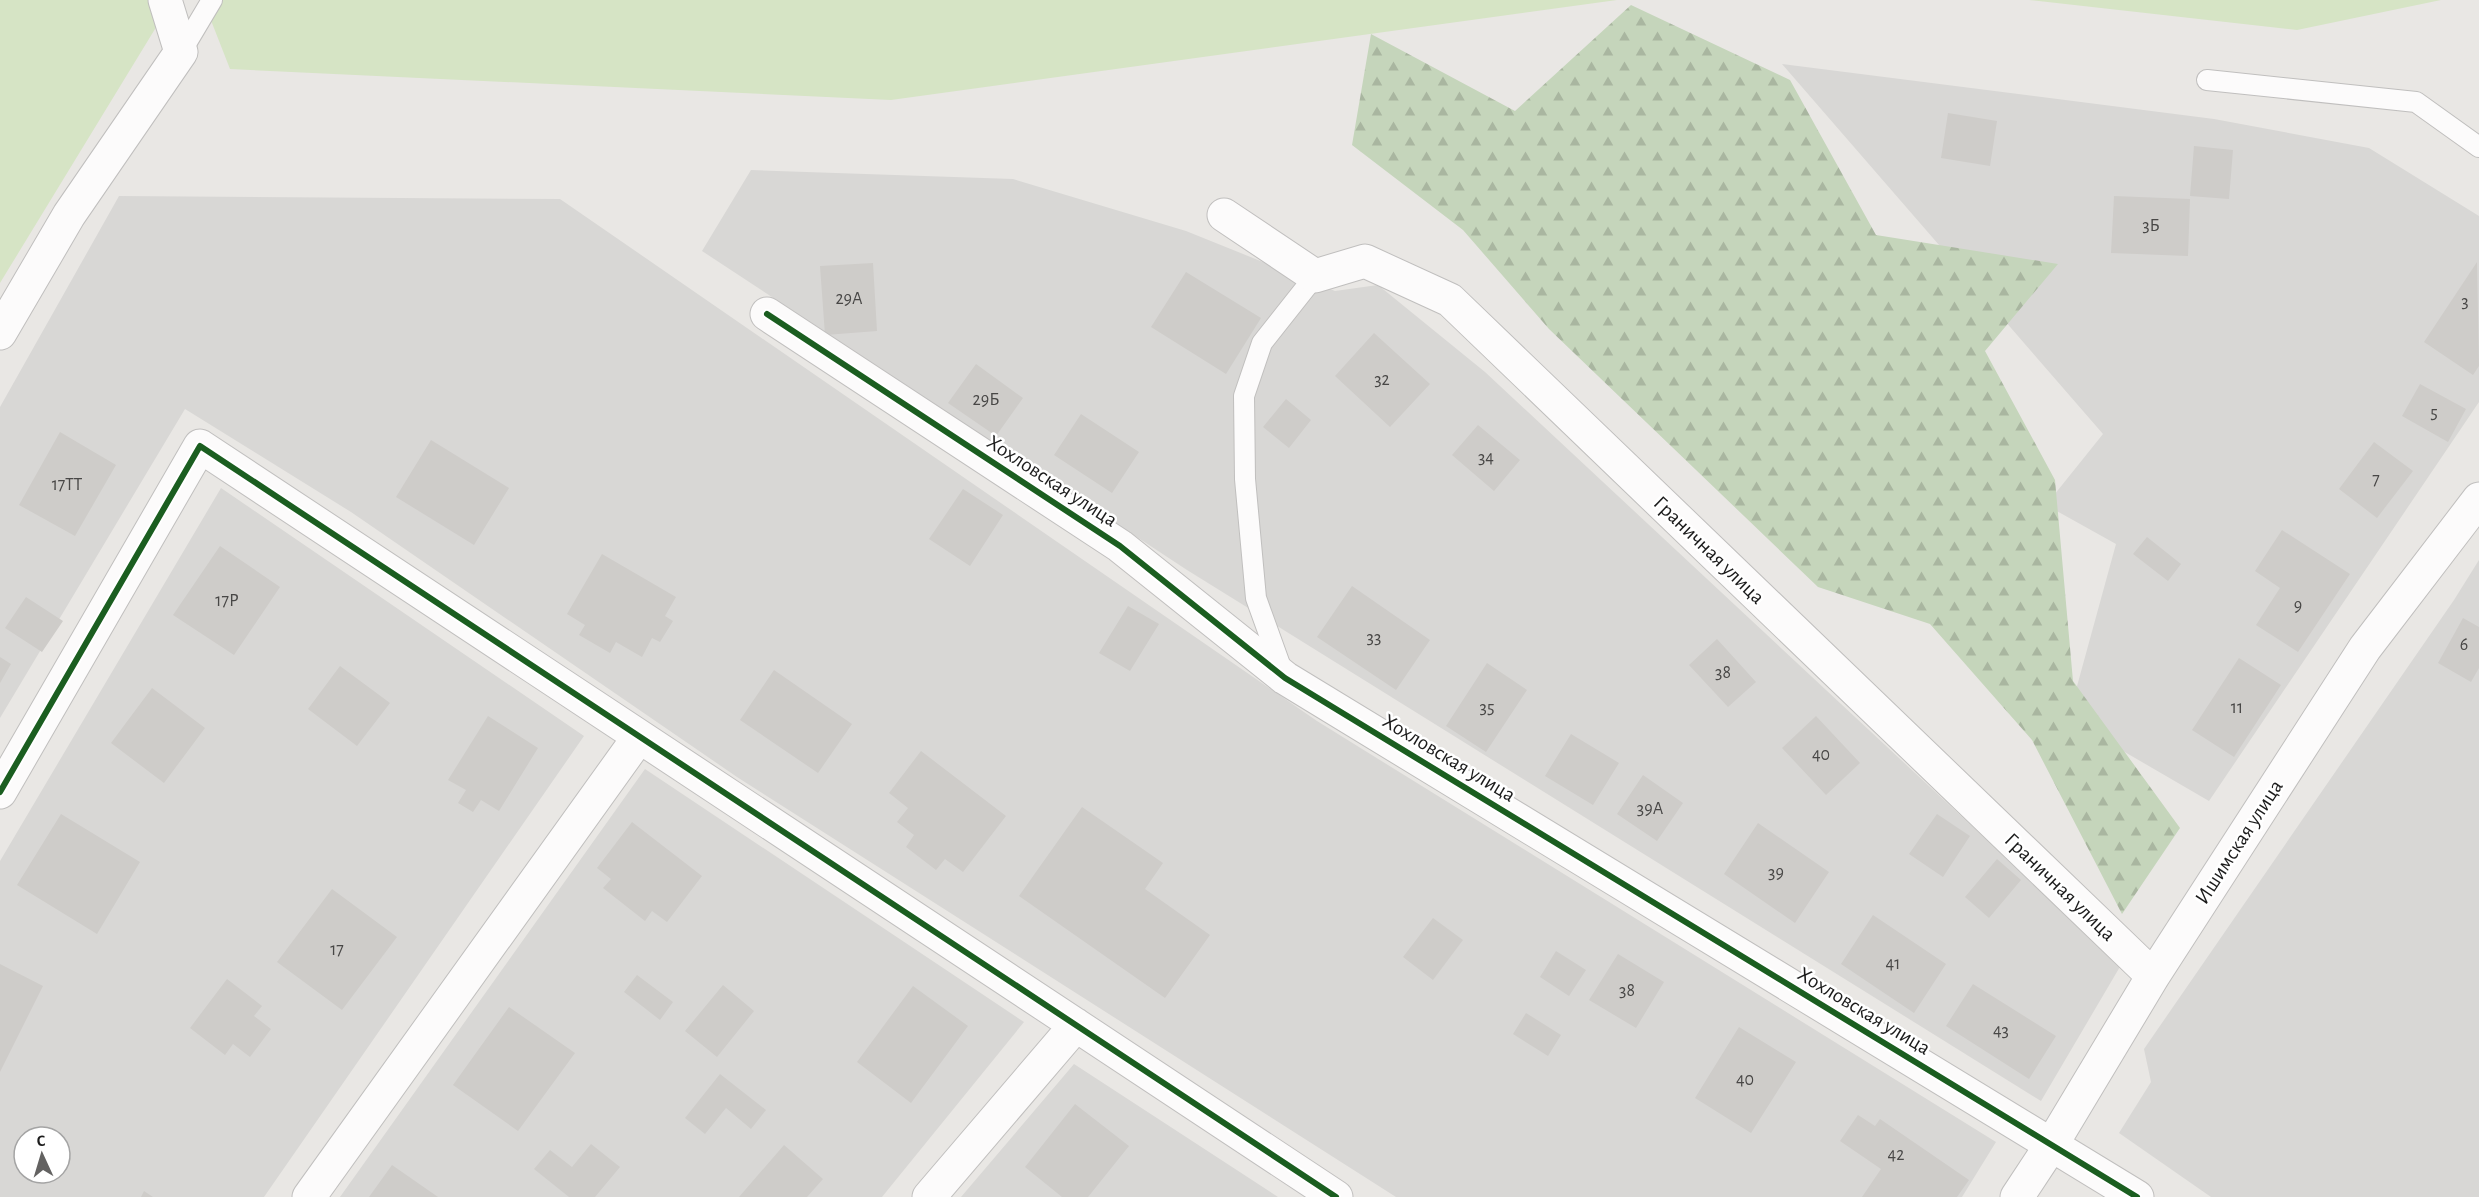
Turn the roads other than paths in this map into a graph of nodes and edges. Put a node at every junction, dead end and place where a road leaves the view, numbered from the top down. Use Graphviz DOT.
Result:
graph roads {
  1 [pos="165,0"];
  2 [pos="212,0"];
  3 [pos="181,52"];
  4 [pos="2207,80"];
  5 [pos="2479,147"];
  6 [pos="1224,215"];
  7 [pos="1315,276"];
  8 [pos="767,314"];
  9 [pos="0,333"];
  10 [pos="2479,499"];
  11 [pos="1285,678"];
  12 [pos="639,737"];
  13 [pos="0,792"];
  14 [pos="2152,976"];
  15 [pos="1076,1025"];
  16 [pos="2052,1144"];
  17 [pos="309,1197"];
  18 [pos="929,1197"];
  19 [pos="1336,1197"];
  20 [pos="2017,1197"];
  21 [pos="2137,1197"];
  1 -- 3 [label="street"];
  2 -- 3 [label="lane"];
  3 -- 9 [label="street"];
  4 -- 5 [label="lane"];
  6 -- 7 [label="street"];
  7 -- 11 [label="lane"];
  7 -- 14 [label="street, Граничная улица"];
  8 -- 11 [label="street, Хохловская улица"];
  10 -- 14 [label="street, Ишимская улица"];
  11 -- 16 [label="street, Хохловская улица"];
  12 -- 13 [label="street"];
  12 -- 15 [label="street"];
  12 -- 17 [label="street"];
  14 -- 16 [label="street, Ишимская улица"];
  15 -- 18 [label="street"];
  15 -- 19 [label="street"];
  16 -- 20 [label="street, Ишимская улица"];
  16 -- 21 [label="street, Хохловская улица"];
}
